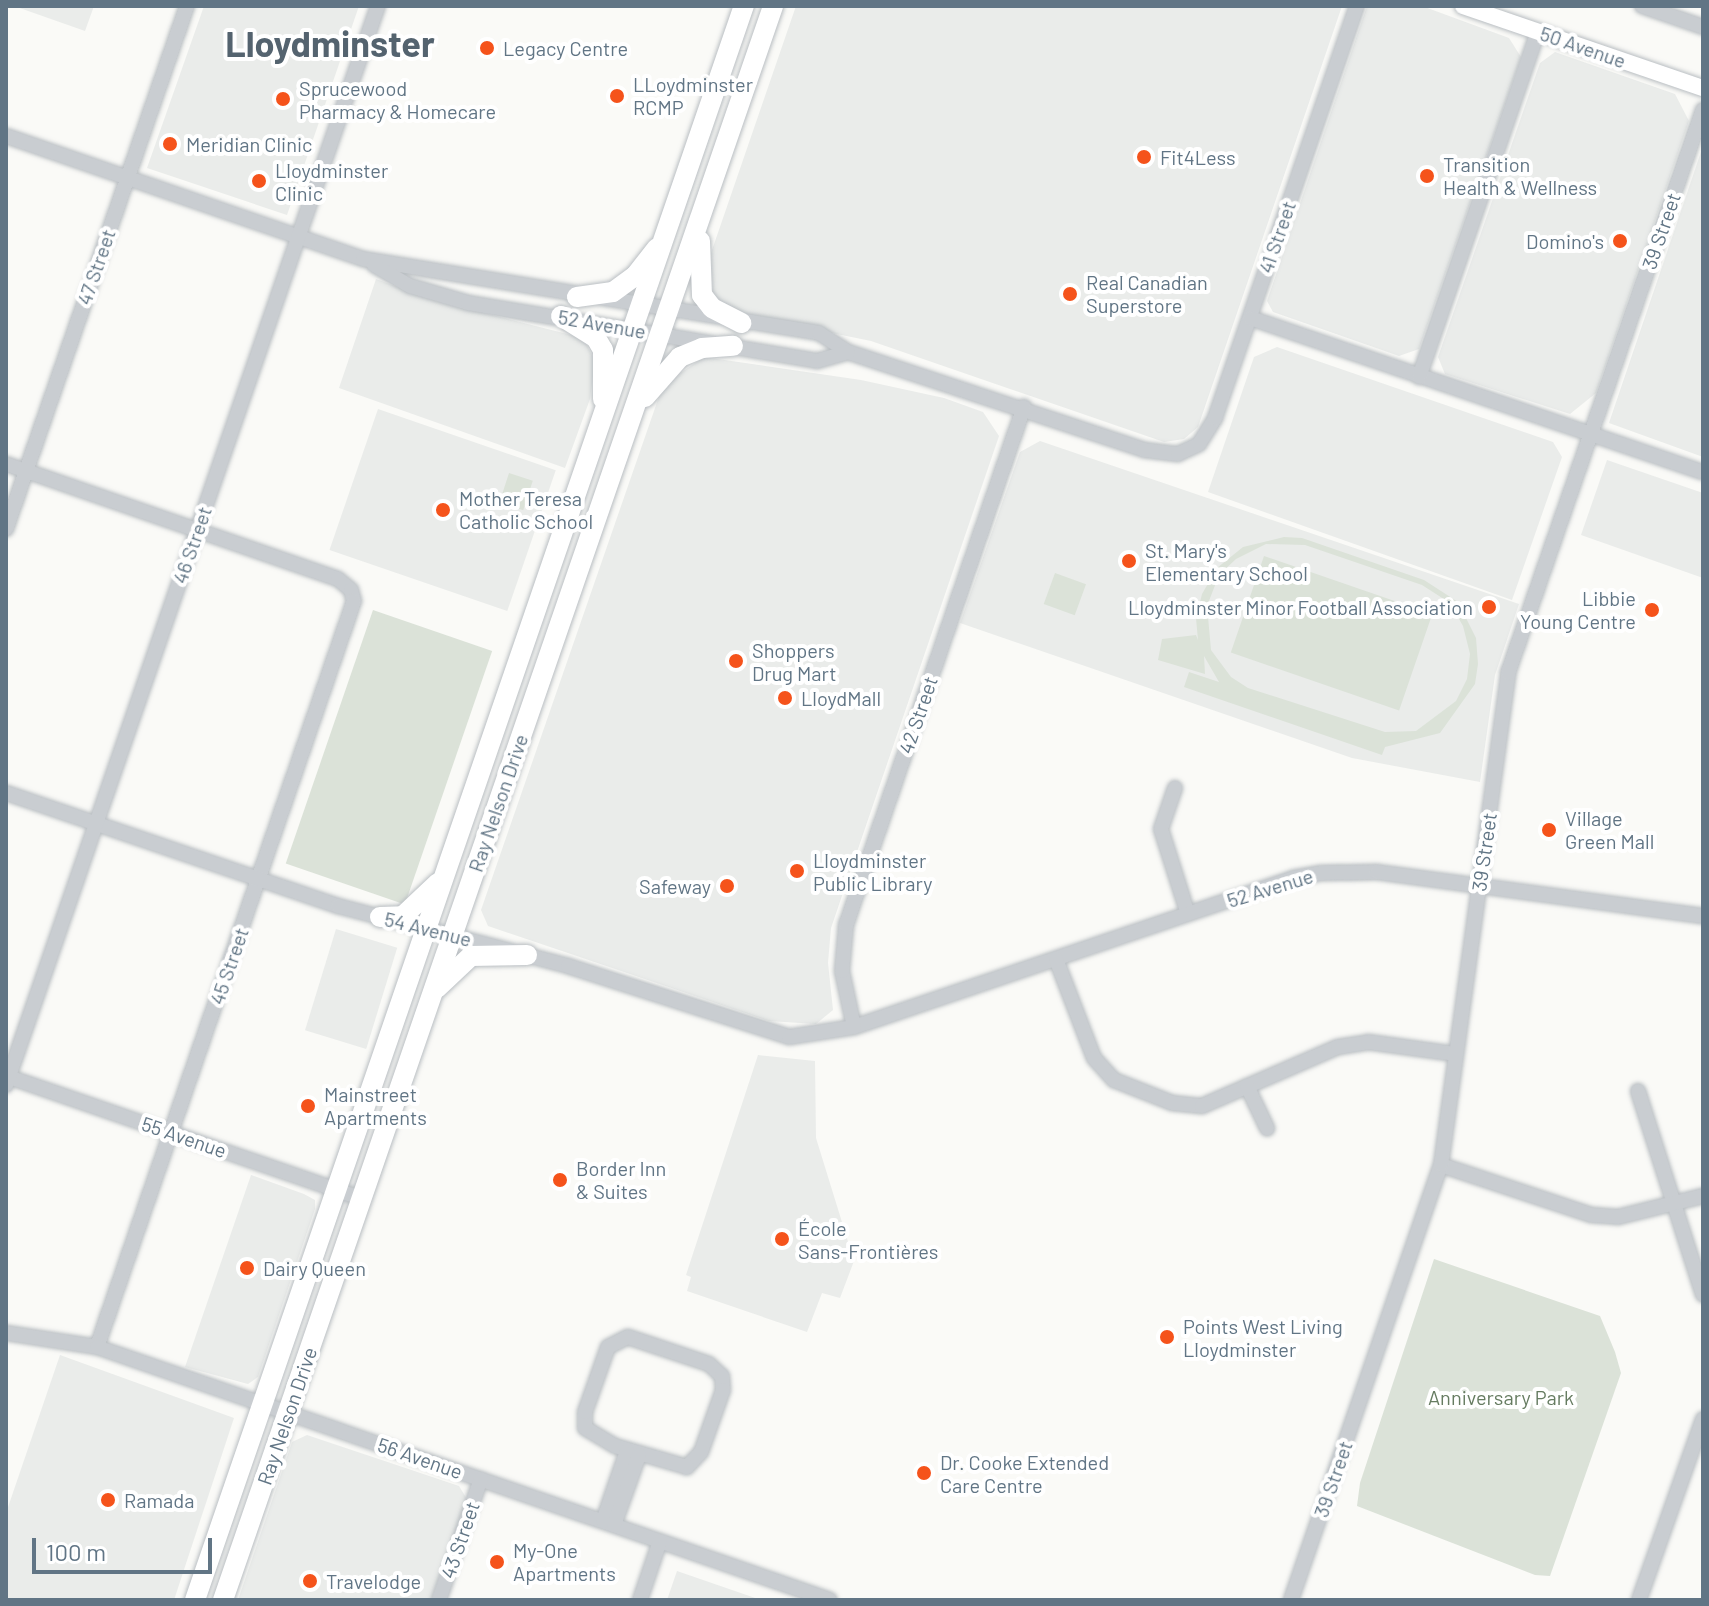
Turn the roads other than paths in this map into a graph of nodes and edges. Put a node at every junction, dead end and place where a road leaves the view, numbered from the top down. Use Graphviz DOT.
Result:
graph roads {
  1 [pos="187,6"];
  2 [pos="378,6"];
  3 [pos="744,6"];
  4 [pos="773,6"];
  5 [pos="1357,6"];
  6 [pos="1463,6"];
  7 [pos="1642,6"];
  8 [pos="1703,27"];
  9 [pos="1538,32"];
  10 [pos="1703,88"];
  11 [pos="1703,110"];
  12 [pos="6,136"];
  13 [pos="127,177"];
  14 [pos="703,209"];
  15 [pos="669,232"];
  16 [pos="298,236"];
  17 [pos="363,259"];
  18 [pos="577,297"];
  19 [pos="643,308"];
  20 [pos="668,312"];
  21 [pos="561,316"];
  22 [pos="1250,318"];
  23 [pos="741,323"];
  24 [pos="635,330"];
  25 [pos="660,334"];
  26 [pos="733,346"];
  27 [pos="848,352"];
  28 [pos="1419,377"];
  29 [pos="1024,407"];
  30 [pos="629,424"];
  31 [pos="599,432"];
  32 [pos="1592,434"];
  33 [pos="1178,454"];
  34 [pos="6,464"];
  35 [pos="26,471"];
  36 [pos="1703,472"];
  37 [pos="602,503"];
  38 [pos="6,529"];
  39 [pos="197,530"];
  40 [pos="606,536"];
  41 [pos="1175,788"];
  42 [pos="6,793"];
  43 [pos="95,824"];
  44 [pos="444,877"];
  45 [pos="259,879"];
  46 [pos="1479,885"];
  47 [pos="1188,914"];
  48 [pos="1703,916"];
  49 [pos="380,917"];
  50 [pos="426,929"];
  51 [pos="452,935"];
  52 [pos="527,955"];
  53 [pos="1056,959"];
  54 [pos="431,994"];
  55 [pos="854,1027"];
  56 [pos="1456,1054"];
  57 [pos="7,1079"];
  58 [pos="1247,1086"];
  59 [pos="1638,1091"];
  60 [pos="1267,1128"];
  61 [pos="171,1133"];
  62 [pos="1441,1165"];
  63 [pos="338,1190"];
  64 [pos="1703,1196"];
  65 [pos="361,1198"];
  66 [pos="1675,1205"];
  67 [pos="1703,1295"];
  68 [pos="6,1333"];
  69 [pos="97,1347"];
  70 [pos="263,1403"];
  71 [pos="288,1412"];
  72 [pos="1703,1419"];
  73 [pos="633,1453"];
  74 [pos="481,1479"];
  75 [pos="608,1523"];
  76 [pos="660,1541"];
  77 [pos="195,1600"];
  78 [pos="223,1600"];
  79 [pos="439,1600"];
  80 [pos="640,1600"];
  81 [pos="830,1600"];
  82 [pos="1291,1600"];
  83 [pos="1639,1600"];
  1 -- 13 [label="street, 47 Street"];
  2 -- 16 [label="street, 46 Street"];
  3 -- 15 [label="highway, Ray Nelson Drive"];
  4 -- 14 [label="highway, Ray Nelson Drive"];
  5 -- 22 [label="street, 41 Street"];
  6 -- 9 [label="main road, 50 Avenue"];
  7 -- 8 [label="street"];
  9 -- 10 [label="main road, 50 Avenue"];
  9 -- 28 [label="street"];
  11 -- 32 [label="street, 39 Street"];
  12 -- 13 [label="street, 52 Avenue"];
  13 -- 16 [label="street, 52 Avenue"];
  13 -- 35 [label="street, 47 Street"];
  14 -- 20 [label="highway, Ray Nelson Drive"];
  14 -- 23 [label="highway"];
  15 -- 18 [label="highway"];
  15 -- 19 [label="highway, Ray Nelson Drive"];
  16 -- 17 [label="street, 52 Avenue"];
  16 -- 39 [label="street, 46 Street"];
  17 -- 18 [label="street, 52 Avenue"];
  17 -- 21 [label="street, 52 Avenue"];
  18 -- 19 [label="street, 52 Avenue"];
  19 -- 20 [label="street, 52 Avenue"];
  19 -- 24 [label="highway, Ray Nelson Drive"];
  20 -- 23 [label="street, 52 Avenue"];
  20 -- 25 [label="highway, Ray Nelson Drive"];
  21 -- 24 [label="street, 52 Avenue"];
  21 -- 31 [label="highway"];
  22 -- 28 [label="street"];
  22 -- 33 [label="street, 41 Street"];
  23 -- 27 [label="street, 52 Avenue"];
  24 -- 25 [label="street, 52 Avenue"];
  24 -- 31 [label="highway, Ray Nelson Drive"];
  25 -- 26 [label="street, 52 Avenue"];
  25 -- 30 [label="highway, Ray Nelson Drive"];
  26 -- 27 [label="street, 52 Avenue"];
  26 -- 30 [label="highway"];
  27 -- 29 [label="street, 52 Avenue"];
  28 -- 32 [label="street"];
  29 -- 33 [label="street, 52 Avenue"];
  29 -- 55 [label="street, 42 Street"];
  30 -- 37 [label="highway, Ray Nelson Drive"];
  31 -- 44 [label="highway, Ray Nelson Drive"];
  32 -- 36 [label="street"];
  32 -- 46 [label="street, 39 Street"];
  34 -- 35 [label="street"];
  35 -- 38 [label="street, 47 Street"];
  35 -- 39 [label="street"];
  37 -- 40 [label="highway"];
  37 -- 51 [label="highway, Ray Nelson Drive"];
  39 -- 43 [label="street, 46 Street"];
  39 -- 45 [label="street, 45 Street"];
  41 -- 47 [label="street"];
  42 -- 43 [label="street, 54 Avenue"];
  43 -- 45 [label="street, 54 Avenue"];
  43 -- 57 [label="street, 46 Street"];
  44 -- 49 [label="highway"];
  44 -- 50 [label="highway, Ray Nelson Drive"];
  45 -- 49 [label="street, 54 Avenue"];
  45 -- 61 [label="street, 45 Street"];
  46 -- 47 [label="street, 52 Avenue"];
  46 -- 48 [label="street, 52 Avenue"];
  46 -- 56 [label="street, 39 Street"];
  47 -- 53 [label="street, 52 Avenue"];
  49 -- 50 [label="street, 54 Avenue"];
  50 -- 51 [label="street, 54 Avenue"];
  50 -- 63 [label="highway, Ray Nelson Drive"];
  51 -- 52 [label="street, 54 Avenue"];
  51 -- 54 [label="highway, Ray Nelson Drive"];
  52 -- 54 [label="highway"];
  52 -- 55 [label="street, 54 Avenue"];
  53 -- 55 [label="street, 52 Avenue"];
  53 -- 58 [label="street"];
  54 -- 65 [label="highway, Ray Nelson Drive"];
  56 -- 58 [label="street"];
  56 -- 62 [label="street, 39 Street"];
  57 -- 61 [label="street, 55 Avenue"];
  58 -- 60 [label="street"];
  59 -- 66 [label="street"];
  61 -- 63 [label="street, 55 Avenue"];
  61 -- 69 [label="street, 45 Street"];
  62 -- 66 [label="street"];
  62 -- 82 [label="street, 39 Street"];
  63 -- 65 [label="street, 55 Avenue"];
  63 -- 70 [label="highway, Ray Nelson Drive"];
  64 -- 66 [label="street"];
  65 -- 71 [label="highway, Ray Nelson Drive"];
  66 -- 67 [label="street"];
  68 -- 69 [label="street, 56 Avenue"];
  69 -- 70 [label="street, 56 Avenue"];
  70 -- 71 [label="street, 56 Avenue"];
  70 -- 77 [label="highway, Ray Nelson Drive"];
  71 -- 74 [label="street, 56 Avenue"];
  71 -- 78 [label="highway, Ray Nelson Drive"];
  72 -- 83 [label="street"];
  73 -- 73 [label="street"];
  73 -- 75 [label="street"];
  74 -- 75 [label="street, 56 Avenue"];
  74 -- 79 [label="street, 43 Street"];
  75 -- 76 [label="street, 56 Avenue"];
  76 -- 80 [label="street"];
  76 -- 81 [label="street, 56 Avenue"];
}
